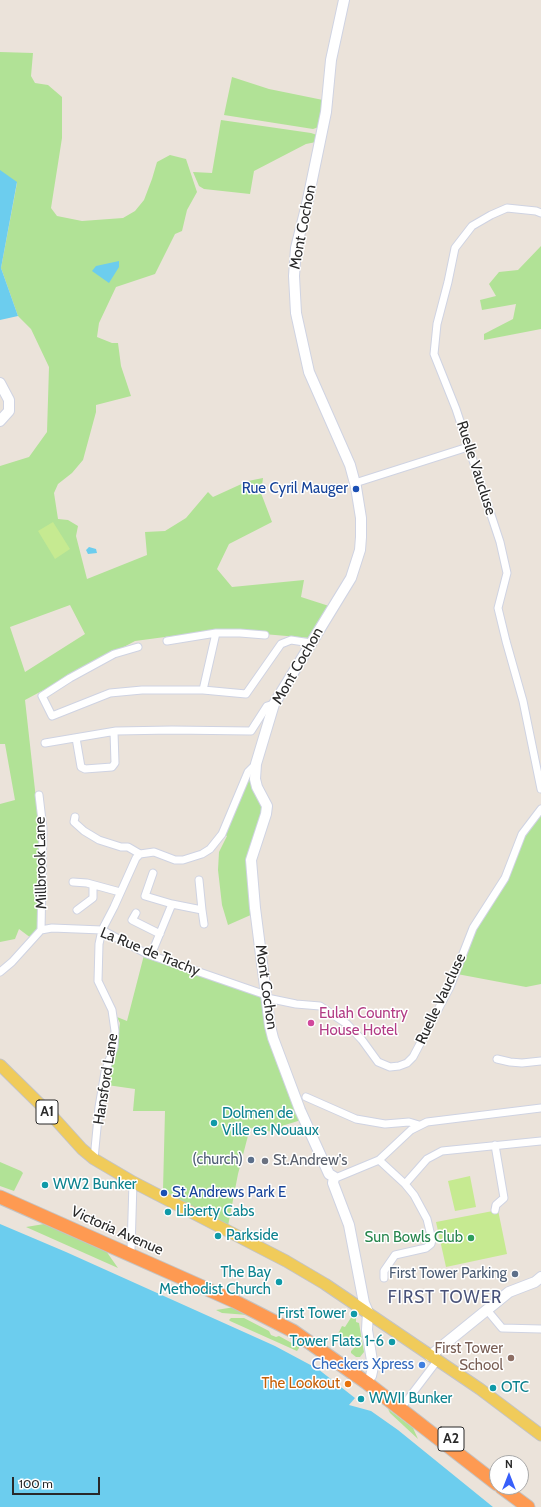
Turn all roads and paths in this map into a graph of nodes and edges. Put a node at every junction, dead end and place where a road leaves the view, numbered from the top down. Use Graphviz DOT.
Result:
graph roads {
  1 [pos="344,0"];
  2 [pos="541,213"];
  3 [pos="0,383"];
  4 [pos="0,421"];
  5 [pos="468,447"];
  6 [pos="355,483"];
  7 [pos="216,633"];
  8 [pos="265,636"];
  9 [pos="168,641"];
  10 [pos="311,643"];
  11 [pos="138,647"];
  12 [pos="203,690"];
  13 [pos="274,704"];
  14 [pos="114,732"];
  15 [pos="76,738"];
  16 [pos="45,743"];
  17 [pos="256,764"];
  18 [pos="541,789"];
  19 [pos="39,795"];
  20 [pos="541,810"];
  21 [pos="75,817"];
  22 [pos="140,854"];
  23 [pos="153,872"];
  24 [pos="199,880"];
  25 [pos="73,882"];
  26 [pos="93,884"];
  27 [pos="120,892"];
  28 [pos="145,896"];
  29 [pos="141,904"];
  30 [pos="172,904"];
  31 [pos="77,910"];
  32 [pos="202,910"];
  33 [pos="136,913"];
  34 [pos="204,924"];
  35 [pos="41,930"];
  36 [pos="102,930"];
  37 [pos="160,934"];
  38 [pos="151,955"];
  39 [pos="0,972"];
  40 [pos="266,997"];
  41 [pos="497,1059"];
  42 [pos="541,1061"];
  43 [pos="0,1065"];
  44 [pos="306,1097"];
  45 [pos="541,1108"];
  46 [pos="419,1125"];
  47 [pos="541,1141"];
  48 [pos="496,1146"];
  49 [pos="94,1159"];
  50 [pos="379,1160"];
  51 [pos="334,1177"];
  52 [pos="133,1182"];
  53 [pos="405,1184"];
  54 [pos="0,1191"];
  55 [pos="0,1197"];
  56 [pos="495,1210"];
  57 [pos="131,1250"];
  58 [pos="541,1277"];
  59 [pos="384,1278"];
  60 [pos="487,1310"];
  61 [pos="368,1312"];
  62 [pos="541,1329"];
  63 [pos="433,1358"];
  64 [pos="369,1379"];
  65 [pos="405,1403"];
  66 [pos="541,1435"];
  67 [pos="489,1470"];
  68 [pos="489,1477"];
  69 [pos="512,1495"];
  70 [pos="521,1495"];
  71 [pos="528,1507"];
  72 [pos="537,1507"];
  1 -- 6 [label="main road, Mont Cochon"];
  2 -- 5 [label="street, Ruelle Vaucluse"];
  3 -- 4 [label="main road"];
  5 -- 6 [label="street"];
  5 -- 18 [label="street, Ruelle Vaucluse"];
  6 -- 10 [label="main road, Mont Cochon"];
  7 -- 8 [label="street"];
  7 -- 9 [label="street"];
  7 -- 12 [label="street"];
  10 -- 12 [label="street"];
  10 -- 13 [label="main road, Mont Cochon"];
  11 -- 12 [label="street"];
  13 -- 14 [label="street"];
  13 -- 17 [label="main road, Mont Cochon"];
  14 -- 15 [label="street"];
  14 -- 15 [label="street"];
  15 -- 16 [label="street"];
  17 -- 22 [label="street"];
  17 -- 40 [label="main road, Mont Cochon"];
  19 -- 35 [label="street, Millbrook Lane"];
  20 -- 40 [label="street, Ruelle Vaucluse"];
  21 -- 22 [label="street"];
  22 -- 27 [label="street, Hansford Lane"];
  23 -- 28 [label="street"];
  24 -- 32 [label="street"];
  25 -- 26 [label="street"];
  26 -- 27 [label="street"];
  26 -- 31 [label="street"];
  27 -- 36 [label="street, Hansford Lane"];
  28 -- 29 [label="street"];
  28 -- 30 [label="street"];
  30 -- 32 [label="street"];
  30 -- 37 [label="street"];
  32 -- 34 [label="street"];
  33 -- 37 [label="street"];
  35 -- 36 [label="street, La Rue de Trachy"];
  35 -- 39 [label="street"];
  36 -- 38 [label="street, La Rue de Trachy"];
  36 -- 49 [label="street, Hansford Lane"];
  37 -- 38 [label="street"];
  38 -- 40 [label="street, La Rue de Trachy"];
  40 -- 51 [label="main road, Mont Cochon"];
  41 -- 42 [label="street"];
  43 -- 49 [label="main road, A1"];
  44 -- 46 [label="street"];
  45 -- 46 [label="street"];
  46 -- 50 [label="street"];
  47 -- 48 [label="street"];
  48 -- 53 [label="street"];
  48 -- 56 [label="street"];
  49 -- 52 [label="main road, A1"];
  50 -- 51 [label="street"];
  50 -- 53 [label="street"];
  51 -- 61 [label="main road, Mont Cochon"];
  52 -- 57 [label="street"];
  52 -- 61 [label="main road, A1"];
  53 -- 59 [label="street"];
  54 -- 57 [label="highway, Victoria Avenue / A2"];
  55 -- 64 [label="highway, Victoria Avenue / A2"];
  57 -- 64 [label="highway, Victoria Avenue / A2"];
  58 -- 60 [label="main road"];
  60 -- 62 [label="street"];
  60 -- 63 [label="main road"];
  61 -- 63 [label="main road, A1"];
  61 -- 64 [label="main road, Mont Cochon"];
  63 -- 65 [label="street"];
  63 -- 66 [label="main road, A1"];
  64 -- 65 [label="highway, Victoria Avenue / A2"];
  64 -- 68 [label="highway, Victoria Avenue / A2"];
  65 -- 67 [label="highway, Victoria Avenue / A2"];
  69 -- 71 [label="highway"];
  70 -- 72 [label="highway"];
}
